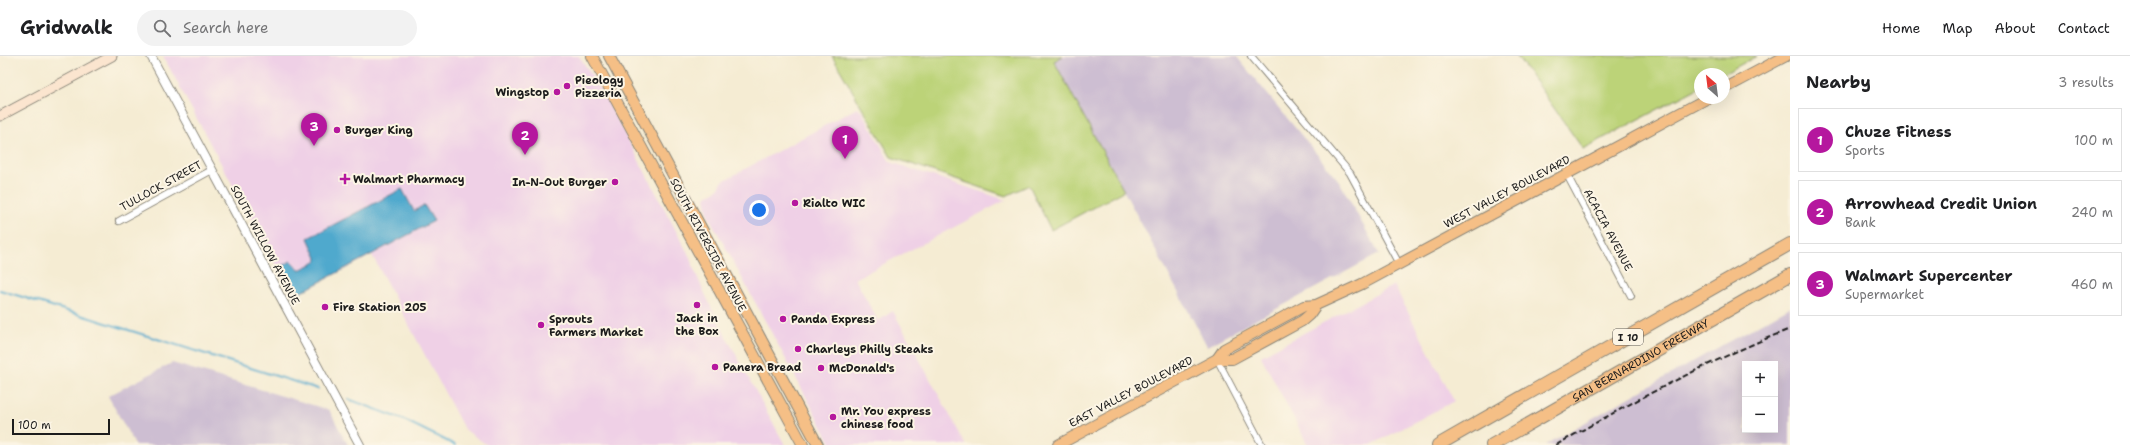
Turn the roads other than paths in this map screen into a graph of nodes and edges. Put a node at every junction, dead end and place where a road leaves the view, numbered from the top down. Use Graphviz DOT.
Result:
graph roads {
  1 [pos="112,56"];
  2 [pos="151,56"];
  3 [pos="592,56"];
  4 [pos="609,56"];
  5 [pos="1251,56"];
  6 [pos="1786,56"];
  7 [pos="1730,86"];
  8 [pos="1697,104"];
  9 [pos="0,116"];
  10 [pos="212,170"];
  11 [pos="1566,173"];
  12 [pos="669,197"];
  13 [pos="119,221"];
  14 [pos="702,229"];
  15 [pos="1790,244"];
  16 [pos="1399,264"];
  17 [pos="1790,275"];
  18 [pos="1631,296"];
  19 [pos="1217,359"];
  20 [pos="1466,430"];
  21 [pos="360,445"];
  22 [pos="803,445"];
  23 [pos="818,445"];
  24 [pos="1058,445"];
  25 [pos="1262,445"];
  26 [pos="1428,445"];
  27 [pos="1438,445"];
  28 [pos="1492,445"];
  1 -- 9 [label="main road"];
  2 -- 10 [label="street, SOUTH WILLOW AVENUE"];
  3 -- 12 [label="main road, SOUTH RIVERSIDE AVENUE"];
  4 -- 14 [label="main road, SOUTH RIVERSIDE AVENUE"];
  5 -- 16 [label="street"];
  6 -- 7 [label="main road"];
  8 -- 11 [label="main road, WEST VALLEY BOULEVARD"];
  10 -- 13 [label="street, TULLOCK STREET"];
  10 -- 21 [label="street, SOUTH WILLOW AVENUE"];
  11 -- 16 [label="main road, WEST VALLEY BOULEVARD"];
  11 -- 18 [label="street, ACACIA AVENUE"];
  12 -- 14 [label="main road"];
  12 -- 22 [label="main road, SOUTH RIVERSIDE AVENUE"];
  14 -- 23 [label="main road, SOUTH RIVERSIDE AVENUE"];
  15 -- 20 [label="highway, I 10"];
  16 -- 19 [label="main road, WEST VALLEY BOULEVARD"];
  17 -- 28 [label="highway, SAN BERNARDINO FREEWAY / I 10"];
  19 -- 24 [label="main road, EAST VALLEY BOULEVARD"];
  19 -- 25 [label="street"];
  20 -- 26 [label="highway"];
  20 -- 27 [label="highway, I 10"];
}
